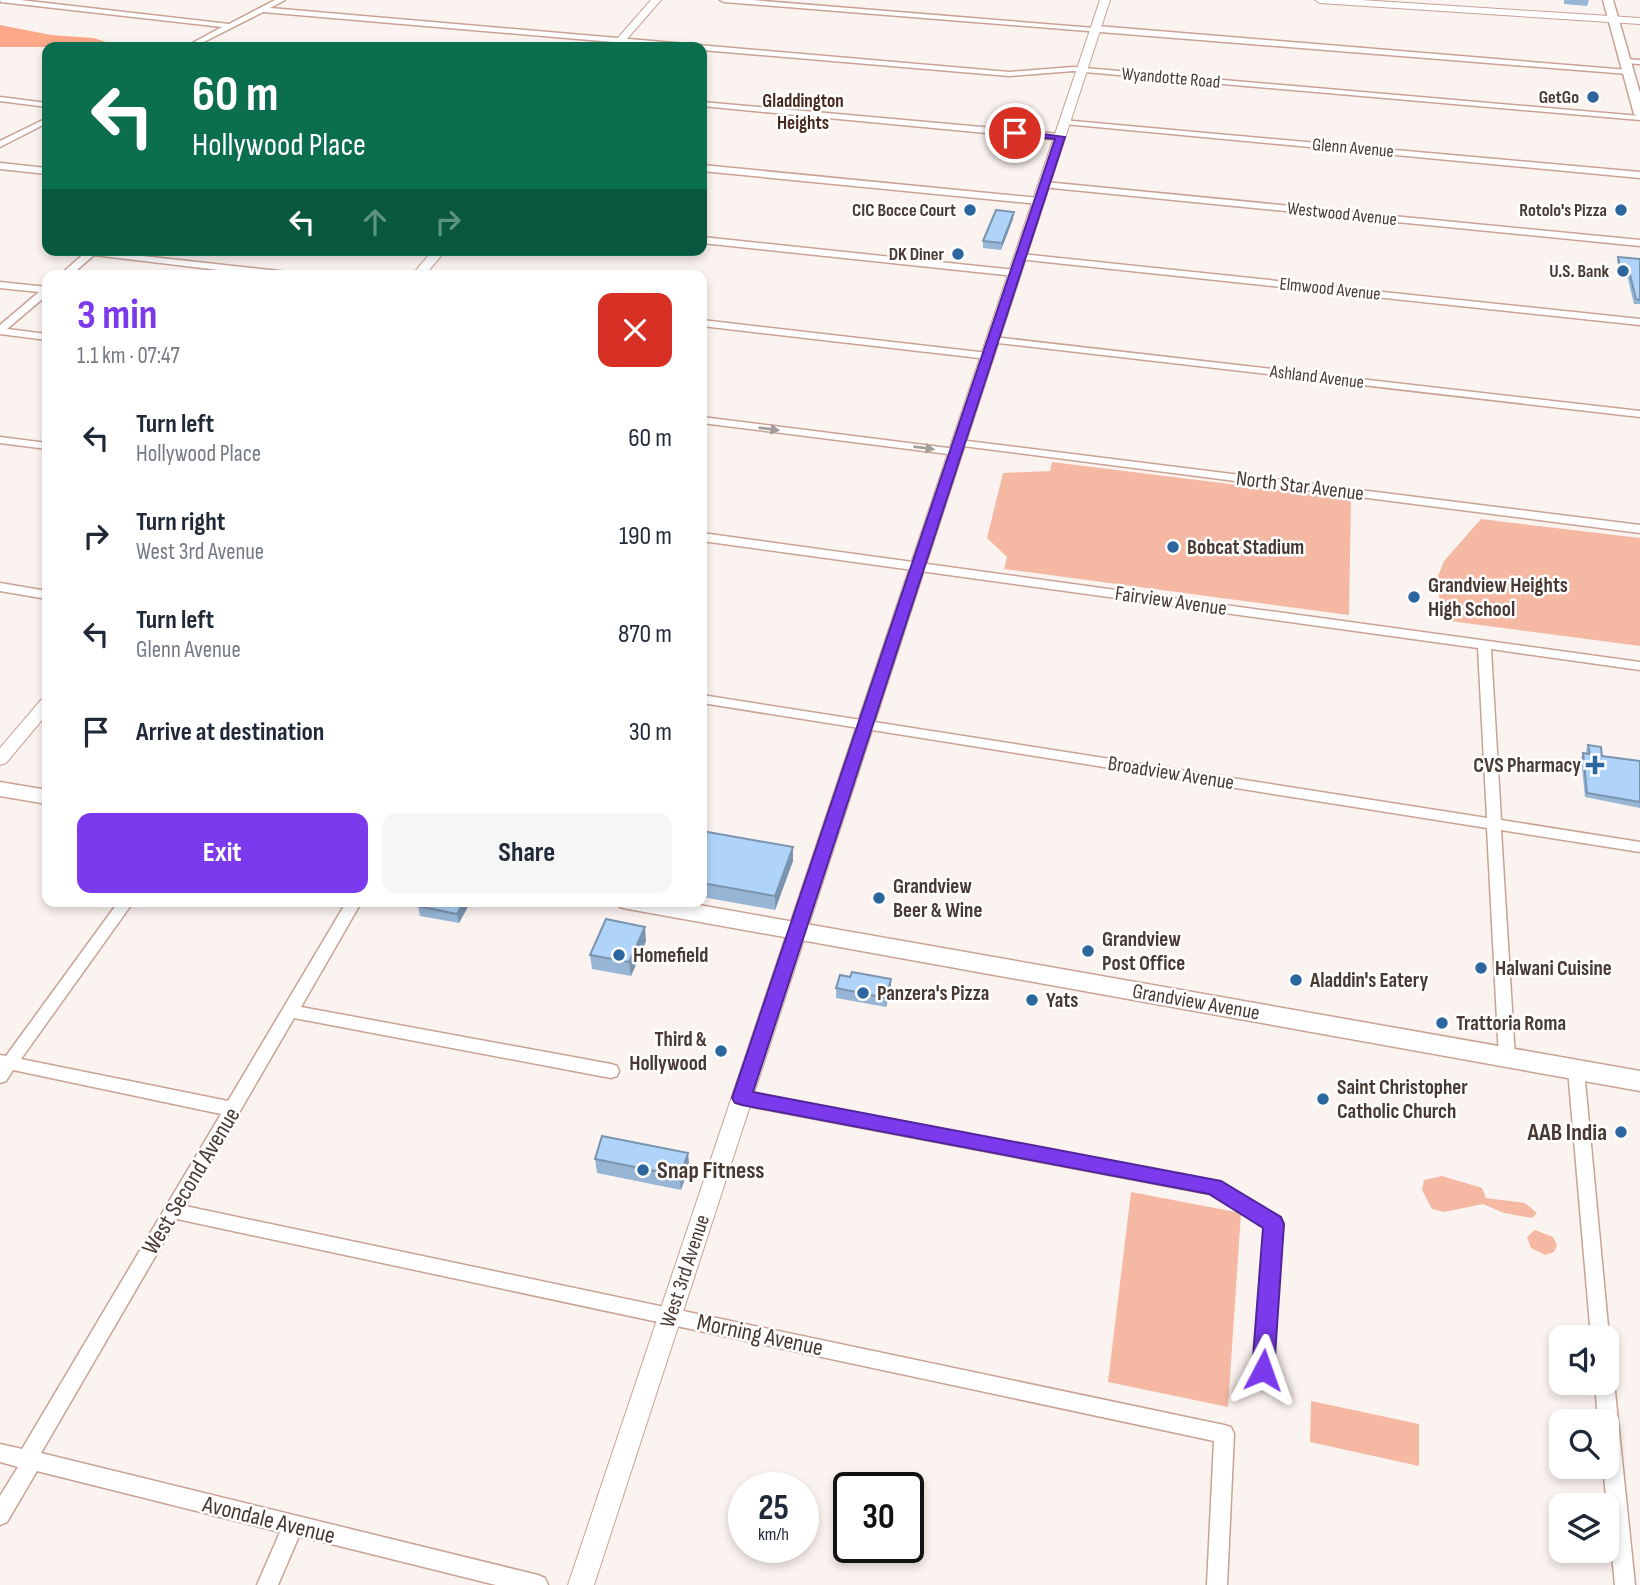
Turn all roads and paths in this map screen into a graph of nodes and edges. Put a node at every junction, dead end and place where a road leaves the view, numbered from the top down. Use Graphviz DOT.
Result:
graph roads {
  1 [pos="1,0"];
  2 [pos="281,0"];
  3 [pos="656,0"];
  4 [pos="724,0"];
  5 [pos="1105,0"];
  6 [pos="1320,0"];
  7 [pos="1424,0"];
  8 [pos="1608,0"];
  9 [pos="1488,9"];
  10 [pos="262,10"];
  11 [pos="1613,19"];
  12 [pos="1640,21"];
  13 [pos="231,26"];
  14 [pos="1096,29"];
  15 [pos="199,42"];
  16 [pos="597,42"];
  17 [pos="620,42"];
  18 [pos="707,48"];
  19 [pos="1640,62"];
  20 [pos="1627,67"];
  21 [pos="1083,70"];
  22 [pos="0,99"];
  23 [pos="42,104"];
  24 [pos="707,104"];
  25 [pos="1640,116"];
  26 [pos="1065,122"];
  27 [pos="42,123"];
  28 [pos="1060,137"];
  29 [pos="0,144"];
  30 [pos="0,166"];
  31 [pos="707,168"];
  32 [pos="42,170"];
  33 [pos="1640,175"];
  34 [pos="1045,185"];
  35 [pos="1039,201"];
  36 [pos="707,241"];
  37 [pos="1640,243"];
  38 [pos="86,256"];
  39 [pos="133,256"];
  40 [pos="435,256"];
  41 [pos="1021,257"];
  42 [pos="71,270"];
  43 [pos="247,270"];
  44 [pos="422,270"];
  45 [pos="1015,274"];
  46 [pos="0,285"];
  47 [pos="42,289"];
  48 [pos="42,294"];
  49 [pos="1640,322"];
  50 [pos="707,324"];
  51 [pos="0,331"];
  52 [pos="42,336"];
  53 [pos="993,340"];
  54 [pos="988,356"];
  55 [pos="1640,414"];
  56 [pos="707,421"];
  57 [pos="0,440"];
  58 [pos="42,445"];
  59 [pos="958,448"];
  60 [pos="1640,529"];
  61 [pos="707,538"];
  62 [pos="919,566"];
  63 [pos="0,587"];
  64 [pos="42,594"];
  65 [pos="1484,645"];
  66 [pos="1640,666"];
  67 [pos="707,699"];
  68 [pos="42,711"];
  69 [pos="867,724"];
  70 [pos="0,759"];
  71 [pos="0,789"];
  72 [pos="42,796"];
  73 [pos="1494,824"];
  74 [pos="1640,847"];
  75 [pos="123,907"];
  76 [pos="352,907"];
  77 [pos="663,907"];
  78 [pos="797,930"];
  79 [pos="291,1011"];
  80 [pos="1507,1058"];
  81 [pos="3,1067"];
  82 [pos="1576,1070"];
  83 [pos="611,1071"];
  84 [pos="1640,1081"];
  85 [pos="742,1098"];
  86 [pos="232,1110"];
  87 [pos="173,1210"];
  88 [pos="670,1316"];
  89 [pos="1599,1325"];
  90 [pos="1263,1370"];
  91 [pos="1605,1395"];
  92 [pos="0,1453"];
  93 [pos="29,1460"];
  94 [pos="0,1515"];
  95 [pos="293,1526"];
  96 [pos="267,1585"];
  97 [pos="538,1585"];
  98 [pos="581,1585"];
  99 [pos="1217,1585"];
  100 [pos="1625,1585"];
  1 -- 13 [label="street"];
  2 -- 10 [label="street"];
  3 -- 17 [label="street"];
  4 -- 14 [label="street"];
  5 -- 14 [label="street, West 3rd Avenue"];
  6 -- 9 [label="street"];
  7 -- 9 [label="street"];
  8 -- 11 [label="main road"];
  9 -- 11 [label="street"];
  10 -- 13 [label="street"];
  10 -- 16 [label="street"];
  11 -- 12 [label="street"];
  11 -- 20 [label="main road"];
  13 -- 15 [label="street"];
  14 -- 20 [label="street"];
  14 -- 21 [label="street, West 3rd Avenue"];
  18 -- 21 [label="street, Wyandotte Road"];
  19 -- 20 [label="street"];
  20 -- 25 [label="main road"];
  21 -- 25 [label="street, Wyandotte Road"];
  21 -- 26 [label="street, West 3rd Avenue"];
  22 -- 23 [label="street"];
  24 -- 28 [label="street"];
  26 -- 28 [label="street, West 3rd Avenue"];
  26 -- 33 [label="street, Glenn Avenue"];
  27 -- 29 [label="street"];
  28 -- 34 [label="street, West 3rd Avenue"];
  30 -- 32 [label="street"];
  31 -- 35 [label="street"];
  34 -- 35 [label="street, West 3rd Avenue"];
  34 -- 37 [label="street, Westwood Avenue"];
  35 -- 41 [label="street, West 3rd Avenue"];
  36 -- 45 [label="street"];
  38 -- 42 [label="street"];
  39 -- 43 [label="street"];
  40 -- 44 [label="street"];
  41 -- 45 [label="street, West 3rd Avenue"];
  41 -- 49 [label="street, Elmwood Avenue"];
  45 -- 53 [label="street, West 3rd Avenue"];
  46 -- 47 [label="street"];
  48 -- 51 [label="street"];
  50 -- 54 [label="street"];
  51 -- 52 [label="street"];
  53 -- 54 [label="street, West 3rd Avenue"];
  53 -- 55 [label="street, Ashland Avenue"];
  54 -- 59 [label="street, West 3rd Avenue"];
  56 -- 59 [label="street, North Star Avenue, one-way"];
  57 -- 58 [label="street"];
  59 -- 60 [label="street, North Star Avenue"];
  59 -- 62 [label="street, West 3rd Avenue"];
  61 -- 62 [label="street, Fairview Avenue"];
  62 -- 65 [label="street, Fairview Avenue"];
  62 -- 69 [label="street, West 3rd Avenue"];
  63 -- 64 [label="street"];
  65 -- 66 [label="street, Fairview Avenue"];
  65 -- 73 [label="street"];
  67 -- 69 [label="street, Broadview Avenue"];
  68 -- 70 [label="street"];
  69 -- 73 [label="street, Broadview Avenue"];
  69 -- 78 [label="street, West 3rd Avenue"];
  71 -- 72 [label="main road"];
  73 -- 74 [label="street, Broadview Avenue"];
  73 -- 80 [label="street"];
  75 -- 81 [label="street"];
  76 -- 79 [label="street, West Second Avenue"];
  77 -- 78 [label="main road, Grandview Avenue"];
  78 -- 80 [label="main road, Grandview Avenue"];
  78 -- 85 [label="street, West 3rd Avenue"];
  79 -- 83 [label="street"];
  79 -- 86 [label="street, West Second Avenue"];
  80 -- 82 [label="main road, Grandview Avenue"];
  81 -- 86 [label="street"];
  82 -- 84 [label="main road, Grandview Avenue"];
  82 -- 89 [label="street"];
  85 -- 88 [label="street, West 3rd Avenue"];
  85 -- 90 [label="street"];
  86 -- 87 [label="street, West Second Avenue"];
  87 -- 88 [label="street, Morning Avenue"];
  87 -- 93 [label="street, West Second Avenue"];
  88 -- 98 [label="street, West 3rd Avenue"];
  88 -- 99 [label="street, Morning Avenue"];
  91 -- 100 [label="street"];
  92 -- 93 [label="street, Avondale Avenue"];
  93 -- 94 [label="street, West Second Avenue"];
  93 -- 95 [label="street, Avondale Avenue"];
  95 -- 96 [label="street"];
  95 -- 97 [label="street, Avondale Avenue"];
}
